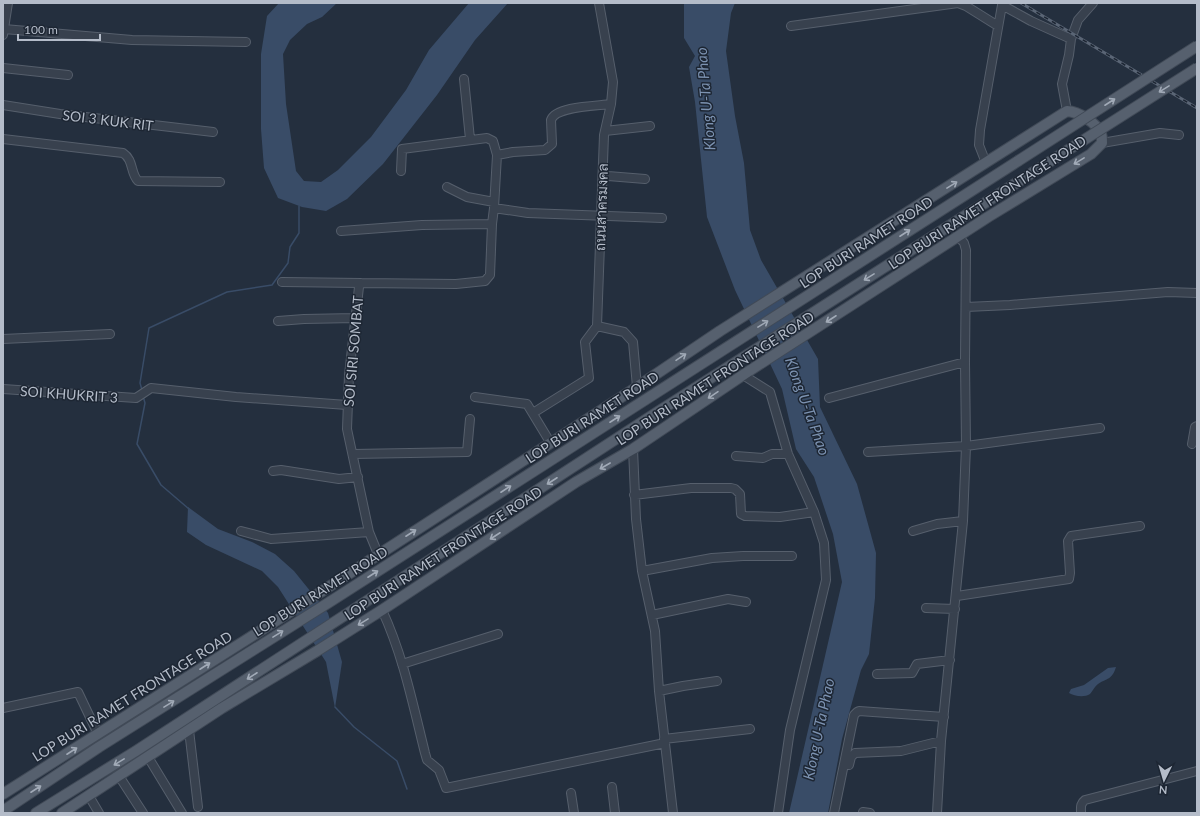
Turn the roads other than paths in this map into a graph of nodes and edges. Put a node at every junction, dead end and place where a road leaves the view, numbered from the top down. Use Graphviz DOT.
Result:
graph roads {
  1 [pos="8,3"];
  2 [pos="599,3"];
  3 [pos="1093,3"];
  4 [pos="1001,4"];
  5 [pos="790,26"];
  6 [pos="998,26"];
  7 [pos="3,32"];
  8 [pos="1071,39"];
  9 [pos="246,42"];
  10 [pos="1197,46"];
  11 [pos="3,68"];
  12 [pos="1197,68"];
  13 [pos="68,75"];
  14 [pos="464,79"];
  15 [pos="611,104"];
  16 [pos="3,105"];
  17 [pos="1067,111"];
  18 [pos="650,126"];
  19 [pos="605,130"];
  20 [pos="213,132"];
  21 [pos="1179,135"];
  22 [pos="3,139"];
  23 [pos="470,139"];
  24 [pos="1102,143"];
  25 [pos="497,155"];
  26 [pos="986,163"];
  27 [pos="603,170"];
  28 [pos="401,171"];
  29 [pos="645,179"];
  30 [pos="220,182"];
  31 [pos="447,187"];
  32 [pos="494,205"];
  33 [pos="601,215"];
  34 [pos="662,218"];
  35 [pos="492,224"];
  36 [pos="949,226"];
  37 [pos="341,231"];
  38 [pos="958,236"];
  39 [pos="282,282"];
  40 [pos="361,283"];
  41 [pos="1197,293"];
  42 [pos="966,307"];
  43 [pos="355,318"];
  44 [pos="278,321"];
  45 [pos="597,326"];
  46 [pos="110,334"];
  47 [pos="3,339"];
  48 [pos="965,362"];
  49 [pos="744,374"];
  50 [pos="636,387"];
  51 [pos="3,389"];
  52 [pos="475,397"];
  53 [pos="829,398"];
  54 [pos="347,405"];
  55 [pos="533,413"];
  56 [pos="470,419"];
  57 [pos="1197,426"];
  58 [pos="1100,428"];
  59 [pos="550,442"];
  60 [pos="1192,444"];
  61 [pos="966,446"];
  62 [pos="633,449"];
  63 [pos="868,452"];
  64 [pos="561,453"];
  65 [pos="353,454"];
  66 [pos="788,454"];
  67 [pos="736,456"];
  68 [pos="570,469"];
  69 [pos="273,471"];
  70 [pos="358,477"];
  71 [pos="634,494"];
  72 [pos="814,512"];
  73 [pos="963,521"];
  74 [pos="1140,526"];
  75 [pos="241,531"];
  76 [pos="913,531"];
  77 [pos="369,532"];
  78 [pos="378,554"];
  79 [pos="792,556"];
  80 [pos="642,571"];
  81 [pos="957,596"];
  82 [pos="746,602"];
  83 [pos="926,608"];
  84 [pos="955,609"];
  85 [pos="382,610"];
  86 [pos="652,614"];
  87 [pos="498,634"];
  88 [pos="950,660"];
  89 [pos="402,664"];
  90 [pos="877,674"];
  91 [pos="717,681"];
  92 [pos="179,683"];
  93 [pos="659,691"];
  94 [pos="3,708"];
  95 [pos="222,708"];
  96 [pos="944,717"];
  97 [pos="750,729"];
  98 [pos="189,730"];
  99 [pos="98,734"];
  100 [pos="665,741"];
  101 [pos="941,741"];
  102 [pos="99,747"];
  103 [pos="136,751"];
  104 [pos="148,757"];
  105 [pos="1197,771"];
  106 [pos="119,776"];
  107 [pos="612,787"];
  108 [pos="571,793"];
  109 [pos="3,794"];
  110 [pos="89,796"];
  111 [pos="198,807"];
  112 [pos="3,810"];
  113 [pos="863,812"];
  114 [pos="36,813"];
  115 [pos="62,813"];
  116 [pos="100,813"];
  117 [pos="143,813"];
  118 [pos="182,813"];
  119 [pos="574,813"];
  120 [pos="615,813"];
  121 [pos="673,813"];
  122 [pos="778,813"];
  123 [pos="834,813"];
  124 [pos="840,813"];
  125 [pos="870,813"];
  126 [pos="937,813"];
  127 [pos="1082,813"];
  1 -- 7 [label="street"];
  2 -- 15 [label="street, ถนนสาครมงคล"];
  3 -- 8 [label="street"];
  4 -- 6 [label="street"];
  4 -- 8 [label="street"];
  5 -- 6 [label="street"];
  6 -- 26 [label="street"];
  7 -- 9 [label="street"];
  8 -- 17 [label="street"];
  64 -- 10 [label="main road, LOP BURI RAMET ROAD, one-way, bridge"];
  11 -- 13 [label="street"];
  12 -- 36 [label="main road, one-way, bridge"];
  14 -- 23 [label="street"];
  15 -- 19 [label="street, ถนนสาครมงคล"];
  15 -- 25 [label="street"];
  16 -- 20 [label="street, SOI 3 KUK RIT"];
  17 -- 24 [label="main road, LOP BURI RAMET FRONTAGE ROAD"];
  17 -- 26 [label="main road, LOP BURI RAMET FRONTAGE ROAD"];
  18 -- 19 [label="street"];
  19 -- 27 [label="street, ถนนสาครมงคล"];
  21 -- 24 [label="street"];
  22 -- 30 [label="street"];
  23 -- 25 [label="street"];
  23 -- 28 [label="street"];
  24 -- 38 [label="main road, LOP BURI RAMET FRONTAGE ROAD, one-way"];
  25 -- 32 [label="street, SOI SIRI SOMBAT"];
  50 -- 26 [label="main road, LOP BURI RAMET FRONTAGE ROAD, one-way"];
  27 -- 29 [label="street"];
  27 -- 33 [label="street, ถนนสาครมงคล"];
  31 -- 32 [label="street"];
  32 -- 33 [label="street"];
  32 -- 35 [label="street, SOI SIRI SOMBAT"];
  33 -- 34 [label="street"];
  33 -- 45 [label="street, ถนนสาครมงคล"];
  35 -- 37 [label="street"];
  35 -- 40 [label="street, SOI SIRI SOMBAT"];
  36 -- 38 [label="main road"];
  36 -- 68 [label="main road, one-way"];
  38 -- 42 [label="street"];
  38 -- 49 [label="main road, LOP BURI RAMET FRONTAGE ROAD, one-way"];
  39 -- 40 [label="street"];
  40 -- 43 [label="street, SOI SIRI SOMBAT"];
  41 -- 42 [label="street"];
  42 -- 48 [label="street"];
  43 -- 44 [label="street"];
  43 -- 54 [label="street, SOI SIRI SOMBAT"];
  45 -- 50 [label="street"];
  45 -- 55 [label="street"];
  46 -- 47 [label="street"];
  48 -- 53 [label="street"];
  48 -- 61 [label="street"];
  49 -- 62 [label="main road, LOP BURI RAMET FRONTAGE ROAD, one-way"];
  49 -- 66 [label="street"];
  50 -- 59 [label="main road, LOP BURI RAMET FRONTAGE ROAD"];
  51 -- 54 [label="street, SOI KHUKRIT 3"];
  52 -- 55 [label="street"];
  54 -- 65 [label="street, SOI SIRI SOMBAT"];
  55 -- 59 [label="street"];
  56 -- 65 [label="street"];
  57 -- 60 [label="street"];
  58 -- 61 [label="street"];
  78 -- 59 [label="main road, LOP BURI RAMET FRONTAGE ROAD, one-way"];
  61 -- 63 [label="street"];
  61 -- 73 [label="street"];
  62 -- 71 [label="street"];
  62 -- 85 [label="main road, LOP BURI RAMET FRONTAGE ROAD, one-way"];
  64 -- 68 [label="main road"];
  102 -- 64 [label="main road, LOP BURI RAMET ROAD, one-way"];
  65 -- 70 [label="street, SOI SIRI SOMBAT"];
  66 -- 67 [label="street"];
  66 -- 72 [label="street"];
  68 -- 103 [label="main road, one-way"];
  69 -- 70 [label="street"];
  70 -- 77 [label="street, SOI SIRI SOMBAT"];
  71 -- 72 [label="street"];
  71 -- 80 [label="street"];
  72 -- 122 [label="street"];
  73 -- 76 [label="street"];
  73 -- 81 [label="street"];
  74 -- 81 [label="street"];
  75 -- 77 [label="street"];
  77 -- 78 [label="street, SOI SIRI SOMBAT"];
  92 -- 78 [label="main road, LOP BURI RAMET FRONTAGE ROAD, one-way"];
  79 -- 80 [label="street"];
  80 -- 86 [label="street"];
  81 -- 84 [label="street"];
  82 -- 86 [label="street"];
  83 -- 84 [label="street"];
  84 -- 88 [label="street"];
  85 -- 89 [label="street"];
  85 -- 95 [label="main road, LOP BURI RAMET FRONTAGE ROAD, one-way"];
  86 -- 93 [label="street"];
  87 -- 89 [label="street"];
  88 -- 90 [label="street"];
  88 -- 96 [label="street"];
  89 -- 100 [label="street"];
  91 -- 93 [label="street"];
  92 -- 99 [label="main road, LOP BURI RAMET FRONTAGE ROAD"];
  92 -- 102 [label="main road"];
  93 -- 100 [label="street"];
  94 -- 99 [label="street"];
  95 -- 98 [label="main road, LOP BURI RAMET FRONTAGE ROAD"];
  95 -- 103 [label="main road"];
  96 -- 101 [label="street"];
  96 -- 123 [label="street"];
  97 -- 100 [label="street"];
  98 -- 104 [label="main road, LOP BURI RAMET FRONTAGE ROAD"];
  98 -- 111 [label="street"];
  109 -- 99 [label="main road, LOP BURI RAMET FRONTAGE ROAD, one-way"];
  100 -- 121 [label="street"];
  101 -- 124 [label="street"];
  101 -- 126 [label="street"];
  112 -- 102 [label="main road, LOP BURI RAMET ROAD, one-way"];
  103 -- 114 [label="main road, one-way"];
  104 -- 106 [label="main road, LOP BURI RAMET FRONTAGE ROAD"];
  104 -- 118 [label="street"];
  105 -- 127 [label="street"];
  106 -- 110 [label="main road, LOP BURI RAMET FRONTAGE ROAD"];
  106 -- 117 [label="street"];
  107 -- 120 [label="street"];
  108 -- 119 [label="street"];
  110 -- 115 [label="main road, LOP BURI RAMET FRONTAGE ROAD"];
  110 -- 116 [label="street"];
  113 -- 125 [label="street"];
}
